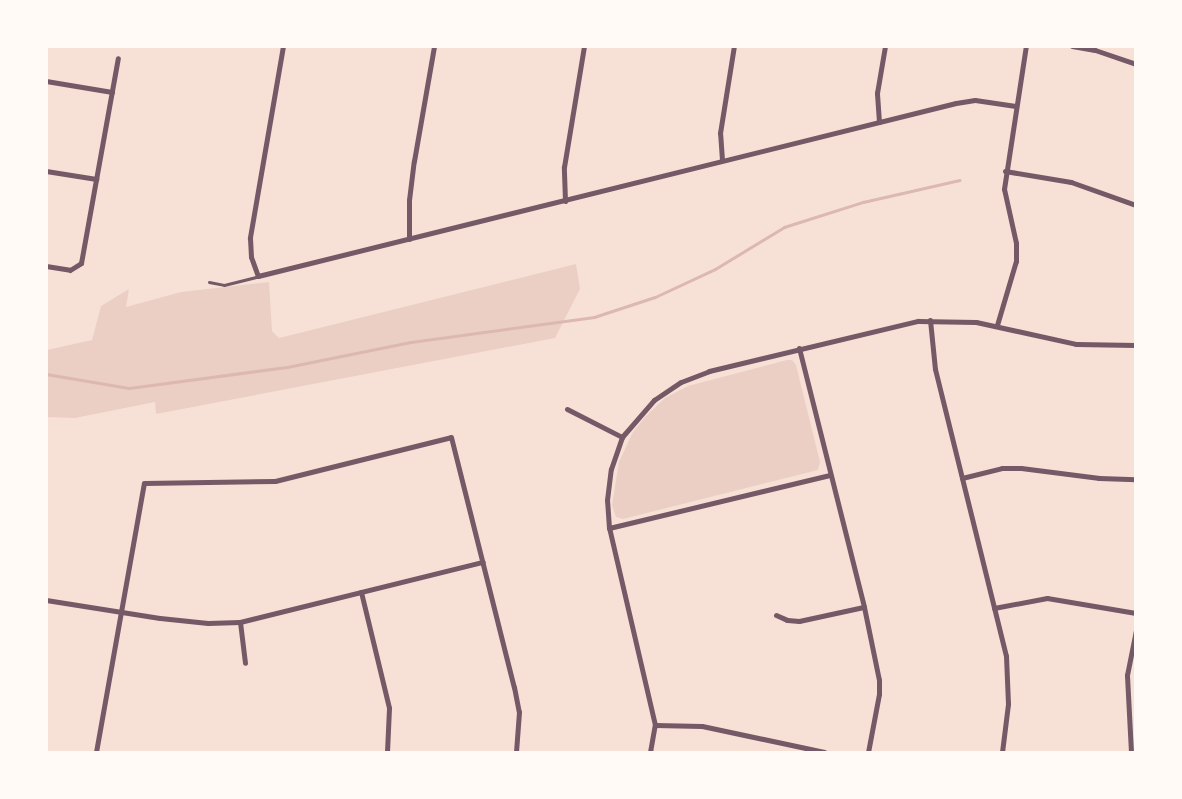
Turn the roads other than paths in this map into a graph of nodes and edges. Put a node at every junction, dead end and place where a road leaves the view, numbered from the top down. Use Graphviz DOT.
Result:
graph roads {
  1 [pos="283,46"];
  2 [pos="434,46"];
  3 [pos="584,46"];
  4 [pos="734,46"];
  5 [pos="885,46"];
  6 [pos="1026,46"];
  7 [pos="1072,46"];
  8 [pos="118,58"];
  9 [pos="1136,64"];
  10 [pos="46,81"];
  11 [pos="112,92"];
  12 [pos="1016,106"];
  13 [pos="879,122"];
  14 [pos="723,160"];
  15 [pos="46,171"];
  16 [pos="1005,171"];
  17 [pos="96,179"];
  18 [pos="565,201"];
  19 [pos="1136,205"];
  20 [pos="409,239"];
  21 [pos="46,266"];
  22 [pos="258,276"];
  23 [pos="209,282"];
  24 [pos="930,320"];
  25 [pos="997,325"];
  26 [pos="1136,345"];
  27 [pos="799,348"];
  28 [pos="567,409"];
  29 [pos="622,437"];
  30 [pos="830,475"];
  31 [pos="962,478"];
  32 [pos="1136,479"];
  33 [pos="609,528"];
  34 [pos="483,562"];
  35 [pos="361,592"];
  36 [pos="46,600"];
  37 [pos="864,607"];
  38 [pos="994,608"];
  39 [pos="120,613"];
  40 [pos="1136,613"];
  41 [pos="776,615"];
  42 [pos="240,622"];
  43 [pos="1136,630"];
  44 [pos="245,663"];
  45 [pos="655,725"];
  46 [pos="783,745"];
  47 [pos="96,753"];
  48 [pos="387,753"];
  49 [pos="516,753"];
  50 [pos="650,753"];
  51 [pos="782,753"];
  52 [pos="824,753"];
  53 [pos="868,753"];
  54 [pos="1002,753"];
  55 [pos="1131,753"];
  1 -- 22 [label="street"];
  2 -- 20 [label="street"];
  3 -- 18 [label="street"];
  4 -- 14 [label="street"];
  5 -- 13 [label="street"];
  6 -- 12 [label="street"];
  7 -- 9 [label="street"];
  8 -- 11 [label="street"];
  10 -- 11 [label="street"];
  11 -- 17 [label="street"];
  12 -- 13 [label="street"];
  12 -- 16 [label="street"];
  13 -- 14 [label="street"];
  14 -- 18 [label="street"];
  15 -- 17 [label="street"];
  16 -- 19 [label="street"];
  16 -- 25 [label="street"];
  17 -- 21 [label="street"];
  18 -- 20 [label="street"];
  20 -- 22 [label="street"];
  22 -- 23 [label="lane"];
  24 -- 25 [label="street"];
  24 -- 27 [label="street"];
  24 -- 31 [label="street"];
  25 -- 26 [label="street"];
  27 -- 29 [label="street"];
  27 -- 30 [label="street"];
  28 -- 29 [label="street"];
  29 -- 33 [label="street"];
  30 -- 33 [label="street"];
  30 -- 37 [label="street"];
  31 -- 32 [label="street"];
  31 -- 38 [label="street"];
  33 -- 45 [label="street"];
  34 -- 35 [label="street"];
  34 -- 39 [label="street"];
  34 -- 49 [label="street"];
  35 -- 42 [label="street"];
  35 -- 48 [label="street"];
  36 -- 39 [label="street"];
  37 -- 41 [label="street"];
  37 -- 53 [label="street"];
  38 -- 40 [label="street"];
  38 -- 54 [label="street"];
  39 -- 42 [label="street"];
  39 -- 47 [label="street"];
  42 -- 44 [label="street"];
  43 -- 55 [label="street"];
  45 -- 46 [label="street"];
  45 -- 50 [label="street"];
  46 -- 51 [label="street"];
  46 -- 52 [label="street"];
}
